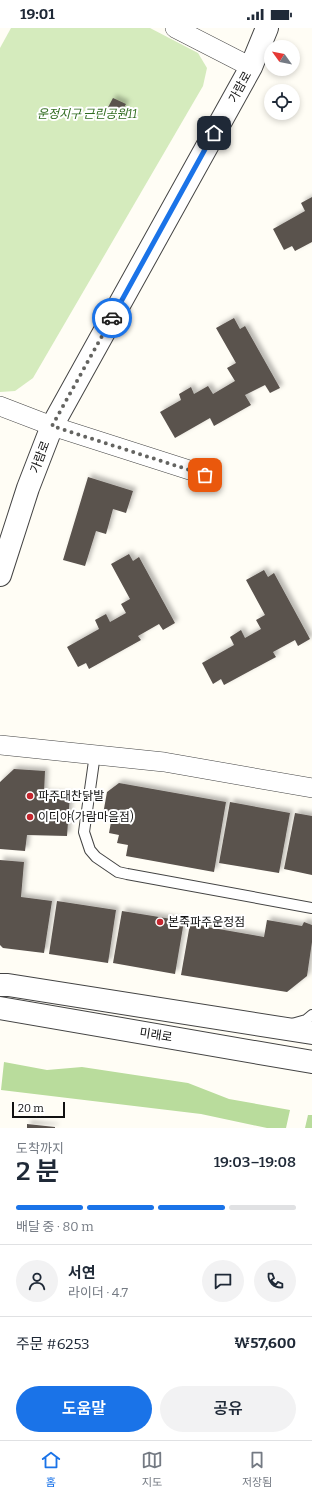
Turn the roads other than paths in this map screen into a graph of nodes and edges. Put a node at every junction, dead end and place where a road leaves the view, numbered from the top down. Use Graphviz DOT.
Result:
graph roads {
  1 [pos="174,28"];
  2 [pos="267,28"];
  3 [pos="251,67"];
  4 [pos="0,406"];
  5 [pos="52,426"];
  6 [pos="205,475"];
  7 [pos="0,576"];
  8 [pos="0,745"];
  9 [pos="95,754"];
  10 [pos="312,788"];
  11 [pos="312,908"];
  12 [pos="0,985"];
  13 [pos="0,1008"];
  14 [pos="312,1015"];
  15 [pos="279,1027"];
  16 [pos="312,1033"];
  17 [pos="312,1062"];
  1 -- 3 [label="street"];
  2 -- 3 [label="street, 가람로"];
  3 -- 5 [label="street, 가람로"];
  4 -- 5 [label="street"];
  5 -- 6 [label="street"];
  5 -- 7 [label="street, 가람로"];
  8 -- 9 [label="street"];
  9 -- 10 [label="street"];
  9 -- 11 [label="lane"];
  12 -- 15 [label="street"];
  13 -- 17 [label="street, 미래로"];
  14 -- 15 [label="lane"];
  15 -- 16 [label="street"];
}
